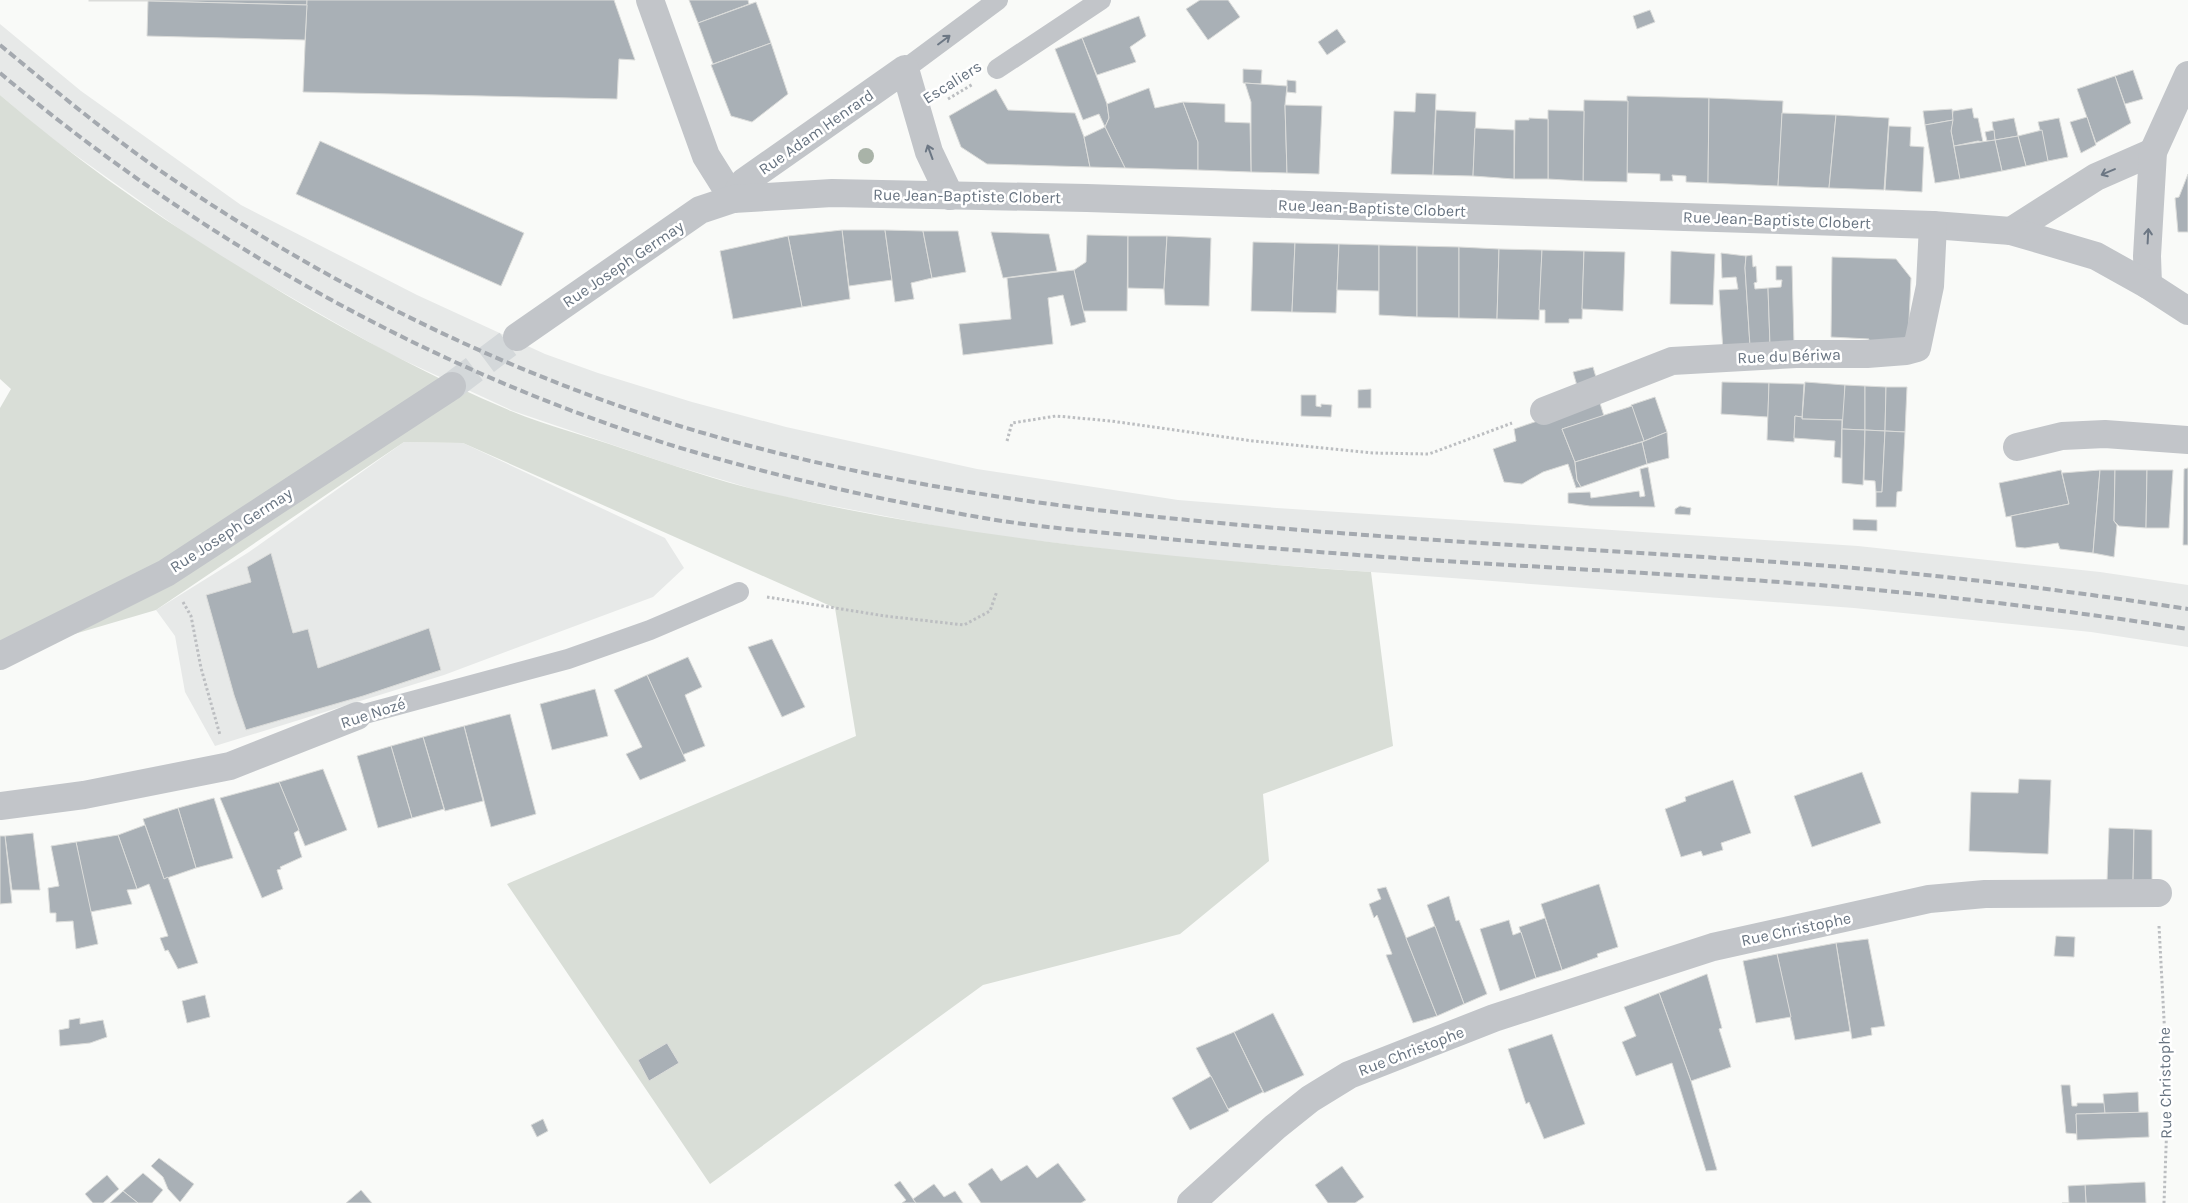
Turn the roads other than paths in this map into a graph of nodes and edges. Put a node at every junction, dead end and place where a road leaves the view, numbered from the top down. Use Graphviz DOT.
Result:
graph roads {
  1 [pos="650,0"];
  2 [pos="998,0"];
  3 [pos="1101,0"];
  4 [pos="905,69"];
  5 [pos="997,69"];
  6 [pos="2188,75"];
  7 [pos="2153,152"];
  8 [pos="950,196"];
  9 [pos="733,200"];
  10 [pos="1933,225"];
  11 [pos="2011,232"];
  12 [pos="2148,284"];
  13 [pos="2188,311"];
  14 [pos="517,336"];
  15 [pos="452,386"];
  16 [pos="1544,412"];
  17 [pos="2188,440"];
  18 [pos="2018,447"];
  19 [pos="739,592"];
  20 [pos="1,654"];
  21 [pos="357,716"];
  22 [pos="0,806"];
  23 [pos="2158,893"];
  24 [pos="1191,1203"];
  1 -- 9 [label="street"];
  4 -- 2 [label="lane, Rue Adam Henrard, one-way"];
  3 -- 5 [label="lane"];
  8 -- 4 [label="street, one-way"];
  4 -- 9 [label="street, Rue Adam Henrard"];
  6 -- 7 [label="street"];
  7 -- 11 [label="street, one-way"];
  12 -- 7 [label="street, one-way"];
  8 -- 9 [label="street, Rue Jean-Baptiste Clobert"];
  8 -- 10 [label="street, Rue Jean-Baptiste Clobert"];
  9 -- 14 [label="street, Rue Joseph Germay"];
  10 -- 11 [label="street, Rue Jean-Baptiste Clobert"];
  10 -- 16 [label="street, Rue du Bériwa"];
  11 -- 12 [label="street, Rue Jean-Baptiste Clobert"];
  12 -- 13 [label="street, Rue Jean-Baptiste Clobert"];
  15 -- 20 [label="street, Rue Joseph Germay"];
  17 -- 18 [label="street"];
  19 -- 21 [label="lane, Rue Nozé"];
  21 -- 22 [label="street, Rue Nozé"];
  23 -- 24 [label="street, Rue Christophe"];
}
